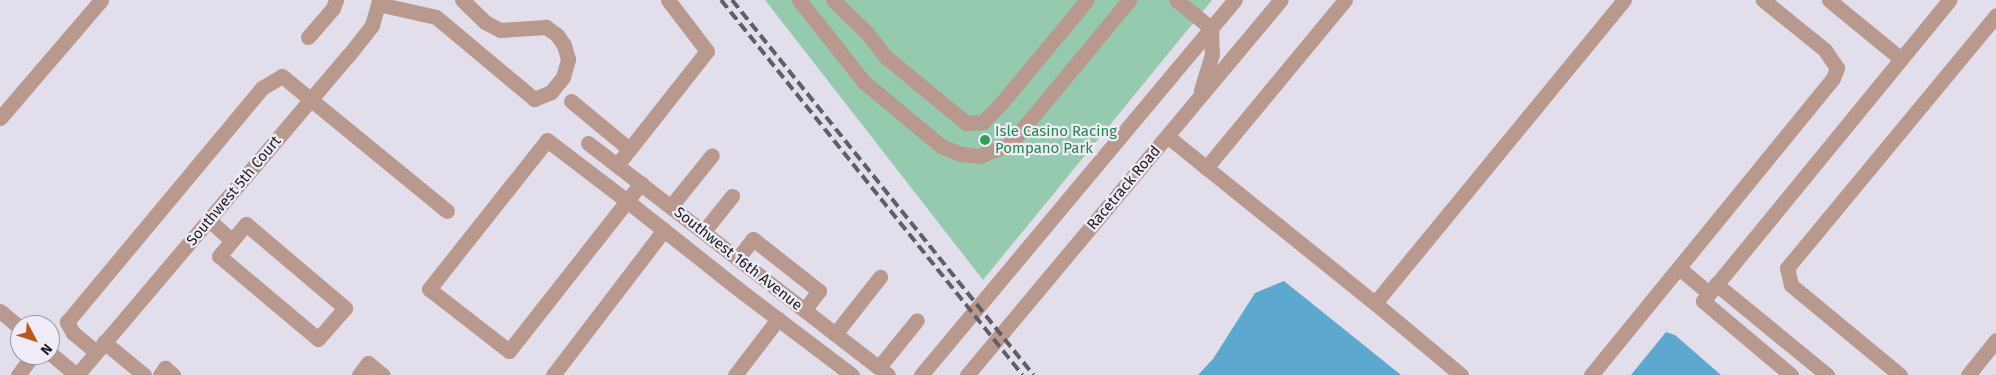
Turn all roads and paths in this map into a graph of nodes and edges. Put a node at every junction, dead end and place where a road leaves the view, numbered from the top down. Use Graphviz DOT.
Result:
graph roads {
  1 [pos="101,0"];
  2 [pos="336,0"];
  3 [pos="462,0"];
  4 [pos="668,0"];
  5 [pos="799,0"];
  6 [pos="833,0"];
  7 [pos="1087,0"];
  8 [pos="1129,0"];
  9 [pos="1176,0"];
  10 [pos="1235,0"];
  11 [pos="1281,0"];
  12 [pos="1345,0"];
  13 [pos="1624,0"];
  14 [pos="1829,0"];
  15 [pos="1949,0"];
  16 [pos="379,2"];
  17 [pos="1770,2"];
  18 [pos="1996,14"];
  19 [pos="1211,28"];
  20 [pos="308,37"];
  21 [pos="1901,59"];
  22 [pos="311,99"];
  23 [pos="1198,99"];
  24 [pos="571,102"];
  25 [pos="0,118"];
  26 [pos="1166,136"];
  27 [pos="588,143"];
  28 [pos="629,149"];
  29 [pos="712,155"];
  30 [pos="616,165"];
  31 [pos="1206,168"];
  32 [pos="641,184"];
  33 [pos="732,196"];
  34 [pos="627,201"];
  35 [pos="671,206"];
  36 [pos="447,211"];
  37 [pos="209,220"];
  38 [pos="664,230"];
  39 [pos="704,231"];
  40 [pos="232,241"];
  41 [pos="738,258"];
  42 [pos="1679,268"];
  43 [pos="880,277"];
  44 [pos="1709,293"];
  45 [pos="1376,303"];
  46 [pos="804,310"];
  47 [pos="0,311"];
  48 [pos="778,319"];
  49 [pos="10,320"];
  50 [pos="917,320"];
  51 [pos="835,334"];
  52 [pos="1996,340"];
  53 [pos="100,347"];
  54 [pos="60,361"];
  55 [pos="26,365"];
  56 [pos="884,371"];
  57 [pos="18,375"];
  58 [pos="77,375"];
  59 [pos="144,375"];
  60 [pos="160,375"];
  61 [pos="173,375"];
  62 [pos="359,375"];
  63 [pos="384,375"];
  64 [pos="553,375"];
  65 [pos="735,375"];
  66 [pos="852,375"];
  67 [pos="921,375"];
  68 [pos="967,375"];
  69 [pos="1461,375"];
  70 [pos="1591,375"];
  71 [pos="1791,375"];
  72 [pos="1827,375"];
  73 [pos="1900,375"];
  74 [pos="1968,375"];
  1 -- 25 [label="street"];
  2 -- 20 [label="street"];
  3 -- 16 [label="street"];
  4 -- 28 [label="street"];
  5 -- 8 [label="street"];
  6 -- 7 [label="street"];
  9 -- 19 [label="street"];
  10 -- 19 [label="street"];
  11 -- 23 [label="street, Racetrack Road"];
  12 -- 31 [label="street"];
  13 -- 45 [label="street"];
  14 -- 21 [label="street"];
  15 -- 21 [label="street"];
  16 -- 22 [label="street, Southwest 5th Court"];
  17 -- 42 [label="street"];
  18 -- 73 [label="street"];
  19 -- 23 [label="street"];
  19 -- 67 [label="street"];
  21 -- 44 [label="street"];
  22 -- 36 [label="street"];
  22 -- 37 [label="street, Southwest 5th Court"];
  22 -- 53 [label="street"];
  23 -- 26 [label="street, Racetrack Road"];
  24 -- 28 [label="street"];
  26 -- 31 [label="street"];
  26 -- 68 [label="street, Racetrack Road"];
  27 -- 30 [label="street, Southwest 16th Avenue"];
  28 -- 30 [label="street"];
  29 -- 35 [label="street"];
  30 -- 32 [label="street, Southwest 16th Avenue"];
  31 -- 45 [label="street"];
  32 -- 34 [label="street"];
  32 -- 35 [label="street, Southwest 16th Avenue"];
  33 -- 39 [label="street"];
  34 -- 34 [label="street"];
  34 -- 38 [label="street"];
  35 -- 39 [label="street, Southwest 16th Avenue"];
  37 -- 40 [label="street"];
  37 -- 53 [label="street, Southwest 5th Court"];
  38 -- 48 [label="street"];
  38 -- 64 [label="street"];
  39 -- 41 [label="street, Southwest 16th Avenue"];
  40 -- 40 [label="street"];
  41 -- 46 [label="street, Southwest 16th Avenue"];
  41 -- 46 [label="street"];
  42 -- 44 [label="street"];
  42 -- 70 [label="street"];
  43 -- 51 [label="street"];
  44 -- 71 [label="street"];
  44 -- 72 [label="street"];
  45 -- 69 [label="street"];
  46 -- 51 [label="street, Southwest 16th Avenue"];
  47 -- 49 [label="street"];
  48 -- 65 [label="street"];
  48 -- 66 [label="street"];
  50 -- 56 [label="street"];
  51 -- 56 [label="street, Southwest 16th Avenue"];
  52 -- 74 [label="street"];
  53 -- 58 [label="street, Southwest 5th Court"];
  53 -- 59 [label="street"];
  54 -- 58 [label="street"];
  55 -- 57 [label="street"];
  60 -- 61 [label="street"];
  62 -- 63 [label="street"];
}
